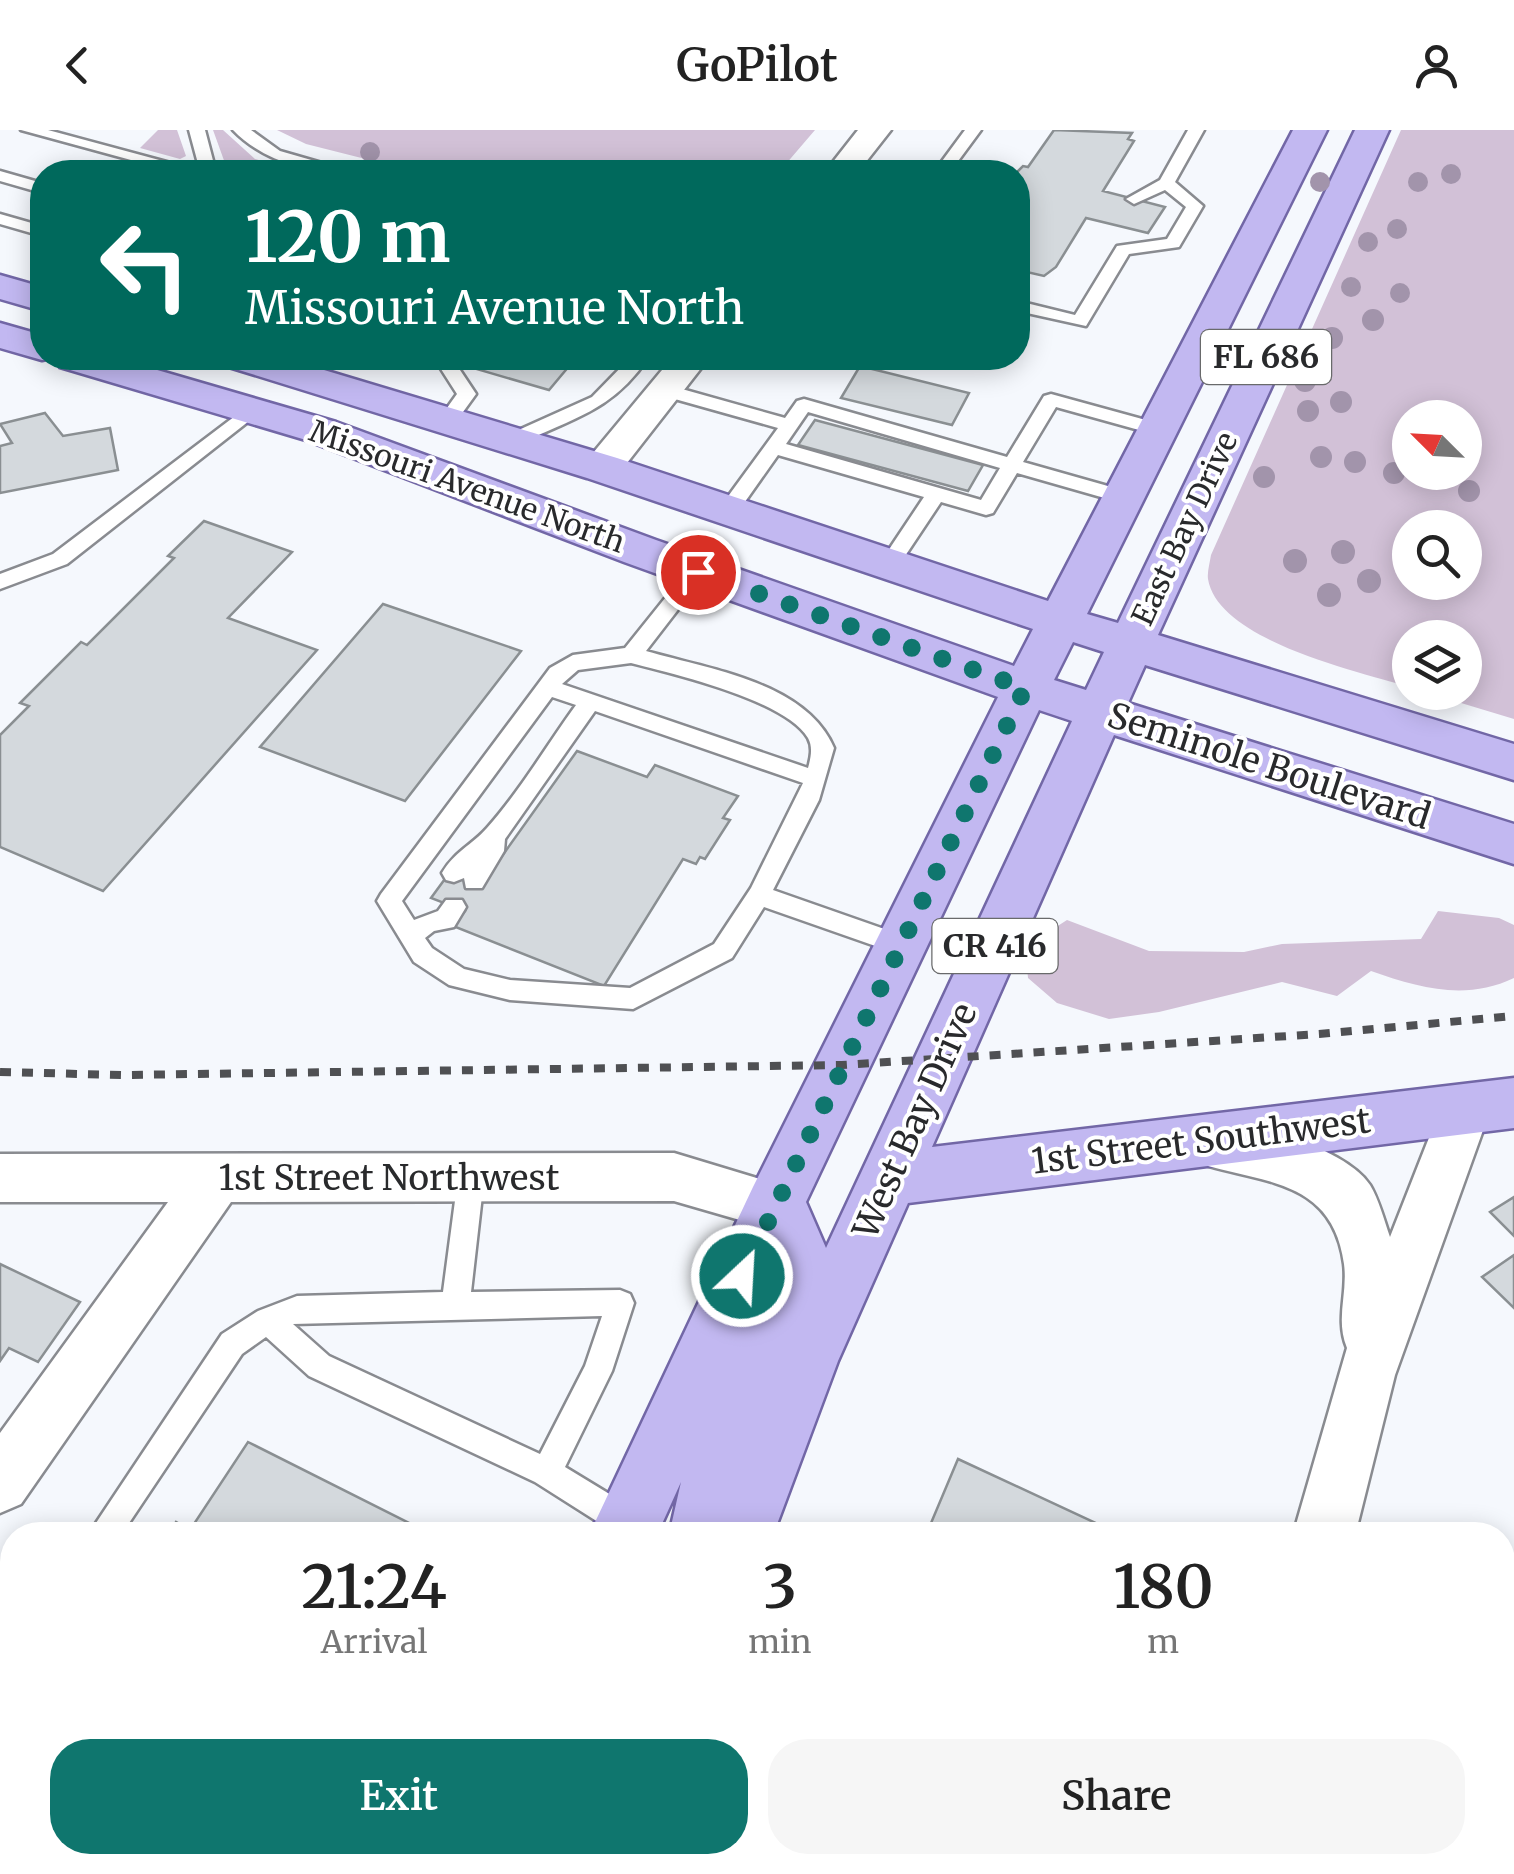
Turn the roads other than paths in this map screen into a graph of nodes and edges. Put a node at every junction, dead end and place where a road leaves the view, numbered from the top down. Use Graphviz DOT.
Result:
graph roads {
  1 [pos="29,130"];
  2 [pos="197,130"];
  3 [pos="242,130"];
  4 [pos="875,130"];
  5 [pos="972,130"];
  6 [pos="1196,130"];
  7 [pos="1310,130"];
  8 [pos="1372,130"];
  9 [pos="145,160"];
  10 [pos="205,160"];
  11 [pos="298,160"];
  12 [pos="851,160"];
  13 [pos="951,160"];
  14 [pos="0,176"];
  15 [pos="1166,184"];
  16 [pos="30,185"];
  17 [pos="1134,199"];
  18 [pos="0,220"];
  19 [pos="1119,226"];
  20 [pos="30,228"];
  21 [pos="1123,250"];
  22 [pos="0,287"];
  23 [pos="30,296"];
  24 [pos="1030,309"];
  25 [pos="0,336"];
  26 [pos="30,345"];
  27 [pos="115,370"];
  28 [pos="283,370"];
  29 [pos="451,370"];
  30 [pos="630,370"];
  31 [pos="643,370"];
  32 [pos="667,387"];
  33 [pos="604,401"];
  34 [pos="252,410"];
  35 [pos="448,419"];
  36 [pos="790,425"];
  37 [pos="1158,429"];
  38 [pos="512,440"];
  39 [pos="774,447"];
  40 [pos="1011,465"];
  41 [pos="602,468"];
  42 [pos="936,494"];
  43 [pos="1122,497"];
  44 [pos="728,510"];
  45 [pos="888,566"];
  46 [pos="698,572"];
  47 [pos="0,582"];
  48 [pos="1058,621"];
  49 [pos="1132,642"];
  50 [pos="631,655"];
  51 [pos="548,687"];
  52 [pos="1025,688"];
  53 [pos="591,702"];
  54 [pos="1100,712"];
  55 [pos="1514,762"];
  56 [pos="816,778"];
  57 [pos="1514,844"];
  58 [pos="464,877"];
  59 [pos="759,895"];
  60 [pos="900,946"];
  61 [pos="1490,1106"];
  62 [pos="1198,1142"];
  63 [pos="0,1178"];
  64 [pos="217,1178"];
  65 [pos="471,1178"];
  66 [pos="888,1179"];
  67 [pos="774,1206"];
  68 [pos="456,1305"];
  69 [pos="268,1320"];
  70 [pos="1366,1376"];
  71 [pos="546,1472"];
  72 [pos="0,1483"];
  73 [pos="112,1522"];
  74 [pos="615,1522"];
  75 [pos="631,1522"];
  76 [pos="704,1522"];
  77 [pos="744,1522"];
  78 [pos="1327,1522"];
  1 -- 9 [label="lane"];
  2 -- 10 [label="lane"];
  3 -- 11 [label="lane"];
  4 -- 12 [label="street"];
  5 -- 13 [label="lane"];
  6 -- 15 [label="lane"];
  7 -- 37 [label="main road, East Bay Drive / FL 686"];
  8 -- 49 [label="main road, East Bay Drive / FL 686"];
  14 -- 16 [label="lane"];
  15 -- 17 [label="lane"];
  15 -- 21 [label="lane"];
  18 -- 20 [label="lane"];
  19 -- 21 [label="lane"];
  21 -- 24 [label="lane"];
  22 -- 23 [label="main road"];
  25 -- 26 [label="main road"];
  27 -- 34 [label="main road, Missouri Avenue North"];
  28 -- 35 [label="main road, Missouri Avenue North"];
  29 -- 35 [label="lane"];
  30 -- 33 [label="lane"];
  31 -- 32 [label="lane"];
  32 -- 33 [label="lane"];
  32 -- 36 [label="lane"];
  32 -- 41 [label="street"];
  33 -- 38 [label="lane"];
  34 -- 46 [label="main road, Missouri Avenue North"];
  34 -- 47 [label="lane"];
  35 -- 38 [label="main road, Missouri Avenue North"];
  36 -- 39 [label="lane"];
  36 -- 40 [label="lane"];
  37 -- 40 [label="lane"];
  37 -- 43 [label="main road, East Bay Drive / FL 686"];
  38 -- 41 [label="main road, Missouri Avenue North"];
  39 -- 42 [label="lane"];
  39 -- 44 [label="lane"];
  40 -- 42 [label="lane"];
  40 -- 43 [label="lane"];
  41 -- 44 [label="main road, Missouri Avenue North"];
  42 -- 45 [label="lane"];
  43 -- 48 [label="main road, East Bay Drive / FL 686"];
  44 -- 45 [label="main road, Missouri Avenue North"];
  45 -- 48 [label="main road, Missouri Avenue North"];
  46 -- 50 [label="lane"];
  46 -- 52 [label="main road, Missouri Avenue North"];
  48 -- 49 [label="main road"];
  48 -- 52 [label="main road, East Bay Drive / FL 686"];
  49 -- 54 [label="main road, East Bay Drive / FL 686"];
  49 -- 55 [label="main road"];
  50 -- 51 [label="lane"];
  50 -- 56 [label="lane"];
  51 -- 53 [label="lane"];
  51 -- 59 [label="lane"];
  52 -- 54 [label="main road, Seminole Boulevard"];
  52 -- 60 [label="main road, CR 416"];
  53 -- 56 [label="lane"];
  53 -- 58 [label="lane"];
  54 -- 57 [label="main road, Seminole Boulevard"];
  54 -- 66 [label="main road, West Bay Drive / CR 416"];
  56 -- 59 [label="lane"];
  59 -- 60 [label="lane"];
  60 -- 67 [label="main road, CR 416"];
  61 -- 62 [label="main road, 1st Street Southwest"];
  61 -- 70 [label="street"];
  62 -- 66 [label="main road, 1st Street Southwest"];
  62 -- 70 [label="street"];
  63 -- 64 [label="street, 1st Street Northwest"];
  64 -- 65 [label="street, 1st Street Northwest"];
  64 -- 72 [label="street"];
  65 -- 67 [label="street, 1st Street Northwest"];
  65 -- 68 [label="lane"];
  66 -- 77 [label="main road, West Bay Drive / CR 416"];
  67 -- 75 [label="main road, CR 416"];
  67 -- 76 [label="main road"];
  68 -- 69 [label="lane"];
  68 -- 71 [label="lane"];
  69 -- 71 [label="lane"];
  69 -- 73 [label="lane"];
  70 -- 78 [label="street"];
  71 -- 74 [label="lane"];
}
